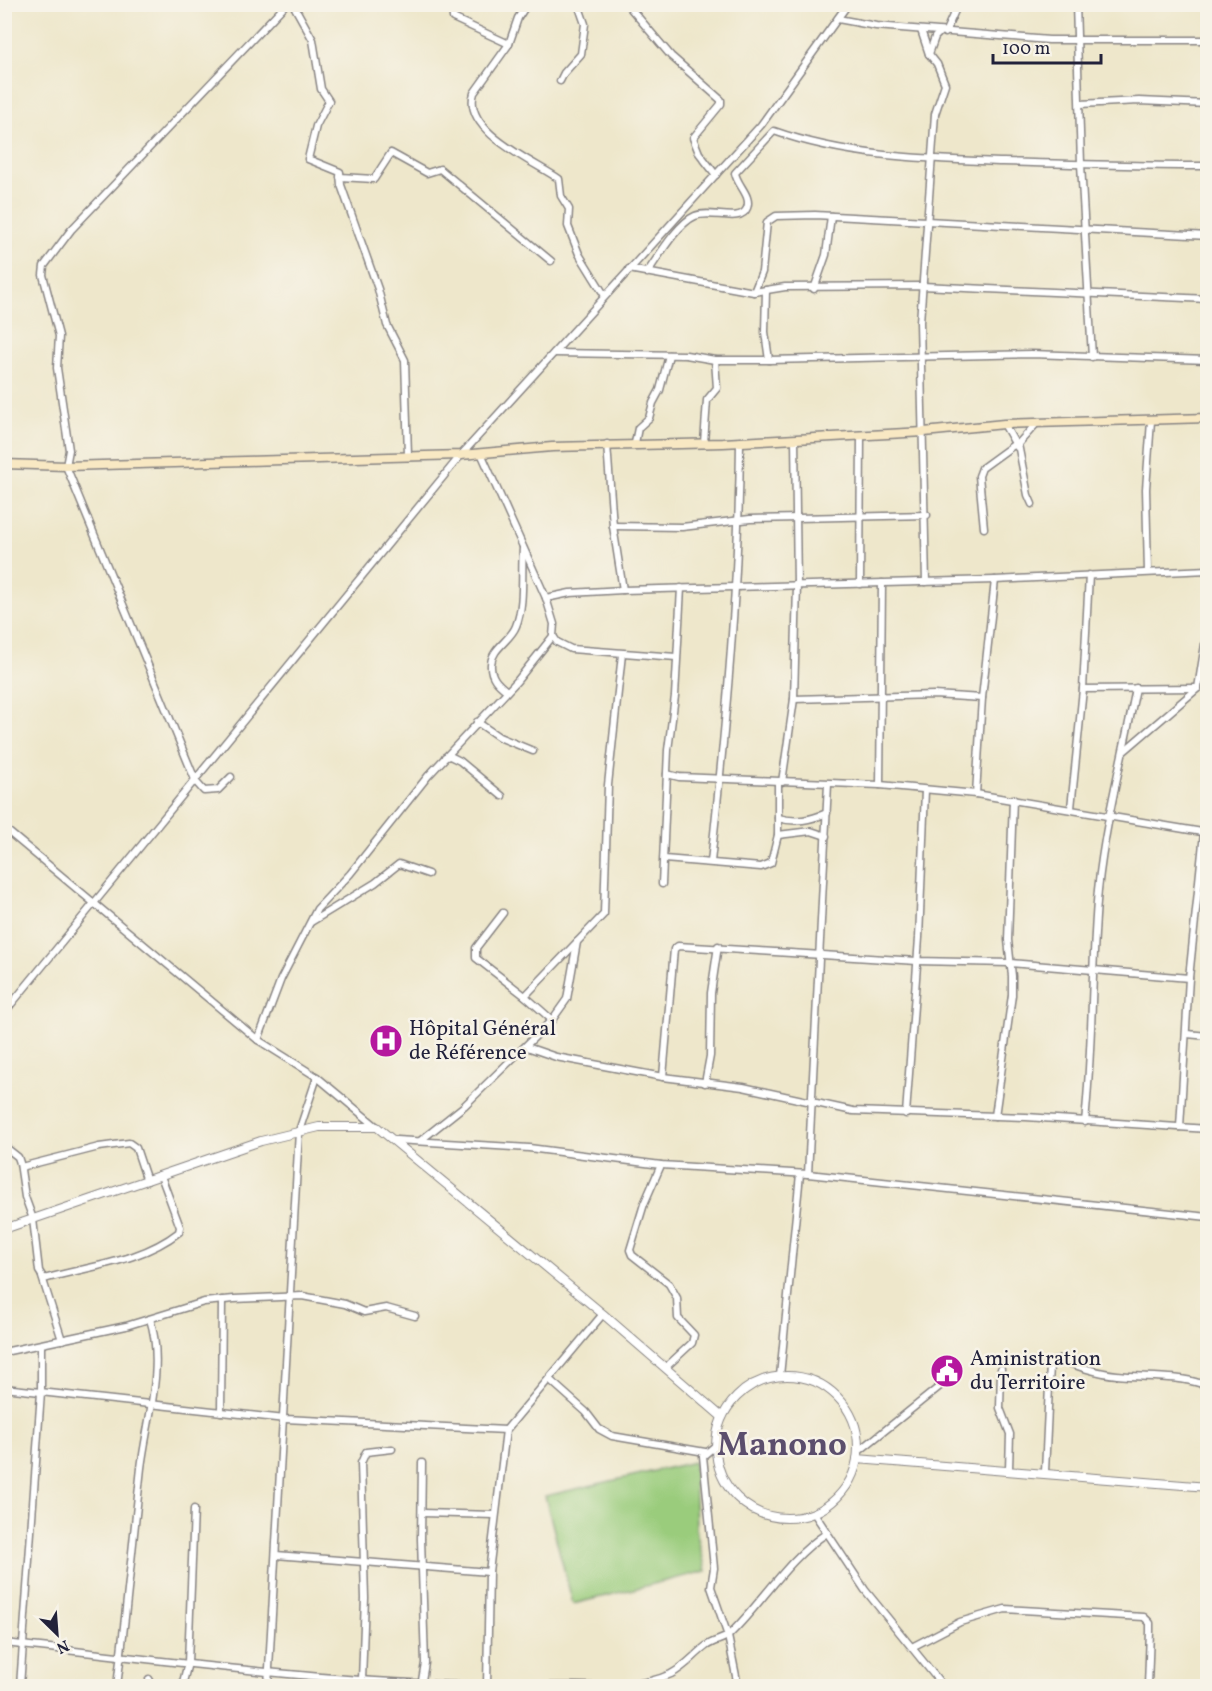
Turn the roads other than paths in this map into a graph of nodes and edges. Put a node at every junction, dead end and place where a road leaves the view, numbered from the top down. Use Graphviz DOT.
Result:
graph roads {
  1 [pos="286,4"];
  2 [pos="293,4"];
  3 [pos="452,4"];
  4 [pos="527,4"];
  5 [pos="578,4"];
  6 [pos="627,4"];
  7 [pos="958,4"];
  8 [pos="1076,4"];
  9 [pos="847,5"];
  10 [pos="838,19"];
  11 [pos="921,30"];
  12 [pos="943,32"];
  13 [pos="1208,40"];
  14 [pos="1077,42"];
  15 [pos="509,44"];
  16 [pos="929,54"];
  17 [pos="560,81"];
  18 [pos="1080,104"];
  19 [pos="1208,104"];
  20 [pos="762,125"];
  21 [pos="774,131"];
  22 [pos="932,160"];
  23 [pos="1081,164"];
  24 [pos="1208,166"];
  25 [pos="716,175"];
  26 [pos="340,177"];
  27 [pos="831,216"];
  28 [pos="926,220"];
  29 [pos="1085,230"];
  30 [pos="1208,236"];
  31 [pos="551,261"];
  32 [pos="629,269"];
  33 [pos="647,273"];
  34 [pos="922,286"];
  35 [pos="814,289"];
  36 [pos="766,290"];
  37 [pos="754,292"];
  38 [pos="1088,293"];
  39 [pos="605,296"];
  40 [pos="1208,299"];
  41 [pos="554,353"];
  42 [pos="669,355"];
  43 [pos="920,357"];
  44 [pos="1092,357"];
  45 [pos="716,360"];
  46 [pos="769,360"];
  47 [pos="1208,360"];
  48 [pos="1208,418"];
  49 [pos="1151,421"];
  50 [pos="1039,422"];
  51 [pos="1004,424"];
  52 [pos="924,432"];
  53 [pos="861,435"];
  54 [pos="795,439"];
  55 [pos="740,442"];
  56 [pos="635,443"];
  57 [pos="704,443"];
  58 [pos="607,444"];
  59 [pos="1015,444"];
  60 [pos="1019,452"];
  61 [pos="481,453"];
  62 [pos="408,455"];
  63 [pos="461,455"];
  64 [pos="4,464"];
  65 [pos="66,466"];
  66 [pos="1032,504"];
  67 [pos="927,514"];
  68 [pos="861,517"];
  69 [pos="795,518"];
  70 [pos="739,519"];
  71 [pos="613,526"];
  72 [pos="984,528"];
  73 [pos="523,546"];
  74 [pos="1208,570"];
  75 [pos="1148,572"];
  76 [pos="1089,575"];
  77 [pos="995,580"];
  78 [pos="926,582"];
  79 [pos="882,583"];
  80 [pos="860,584"];
  81 [pos="797,585"];
  82 [pos="735,587"];
  83 [pos="681,588"];
  84 [pos="623,590"];
  85 [pos="546,598"];
  86 [pos="1208,626"];
  87 [pos="553,636"];
  88 [pos="622,654"];
  89 [pos="676,657"];
  90 [pos="1136,688"];
  91 [pos="1198,688"];
  92 [pos="1083,689"];
  93 [pos="507,691"];
  94 [pos="879,696"];
  95 [pos="982,698"];
  96 [pos="794,699"];
  97 [pos="477,722"];
  98 [pos="533,751"];
  99 [pos="1123,752"];
  100 [pos="444,757"];
  101 [pos="667,774"];
  102 [pos="231,777"];
  103 [pos="720,778"];
  104 [pos="196,782"];
  105 [pos="780,782"];
  106 [pos="828,784"];
  107 [pos="880,785"];
  108 [pos="925,790"];
  109 [pos="976,794"];
  110 [pos="502,796"];
  111 [pos="1013,799"];
  112 [pos="1071,808"];
  113 [pos="827,813"];
  114 [pos="1110,815"];
  115 [pos="778,818"];
  116 [pos="4,828"];
  117 [pos="1206,833"];
  118 [pos="778,835"];
  119 [pos="826,836"];
  120 [pos="663,859"];
  121 [pos="711,862"];
  122 [pos="428,874"];
  123 [pos="662,884"];
  124 [pos="94,904"];
  125 [pos="503,913"];
  126 [pos="308,923"];
  127 [pos="578,942"];
  128 [pos="718,946"];
  129 [pos="819,954"];
  130 [pos="917,961"];
  131 [pos="1010,963"];
  132 [pos="1092,972"];
  133 [pos="1189,978"];
  134 [pos="525,996"];
  135 [pos="4,1013"];
  136 [pos="552,1020"];
  137 [pos="1187,1034"];
  138 [pos="1208,1036"];
  139 [pos="258,1040"];
  140 [pos="527,1047"];
  141 [pos="317,1077"];
  142 [pos="663,1077"];
  143 [pos="705,1083"];
  144 [pos="810,1104"];
  145 [pos="906,1114"];
  146 [pos="995,1116"];
  147 [pos="1085,1122"];
  148 [pos="1180,1127"];
  149 [pos="377,1128"];
  150 [pos="1208,1129"];
  151 [pos="298,1131"];
  152 [pos="396,1140"];
  153 [pos="420,1141"];
  154 [pos="4,1146"];
  155 [pos="661,1165"];
  156 [pos="21,1167"];
  157 [pos="800,1174"];
  158 [pos="808,1174"];
  159 [pos="161,1176"];
  160 [pos="147,1181"];
  161 [pos="1208,1217"];
  162 [pos="33,1219"];
  163 [pos="4,1229"];
  164 [pos="42,1277"];
  165 [pos="290,1297"];
  166 [pos="222,1300"];
  167 [pos="603,1314"];
  168 [pos="415,1316"];
  169 [pos="150,1319"];
  170 [pos="62,1340"];
  171 [pos="41,1345"];
  172 [pos="4,1352"];
  173 [pos="665,1368"];
  174 [pos="1002,1369"];
  175 [pos="780,1376"];
  176 [pos="549,1379"];
  177 [pos="1202,1384"];
  178 [pos="4,1388"];
  179 [pos="939,1388"];
  180 [pos="41,1392"];
  181 [pos="150,1402"];
  182 [pos="221,1412"];
  183 [pos="722,1417"];
  184 [pos="285,1419"];
  185 [pos="506,1430"];
  186 [pos="715,1446"];
  187 [pos="392,1449"];
  188 [pos="705,1452"];
  189 [pos="858,1455"];
  190 [pos="422,1463"];
  191 [pos="1009,1469"];
  192 [pos="1045,1472"];
  193 [pos="1208,1487"];
  194 [pos="194,1509"];
  195 [pos="423,1513"];
  196 [pos="814,1513"];
  197 [pos="494,1515"];
  198 [pos="827,1533"];
  199 [pos="276,1555"];
  200 [pos="364,1560"];
  201 [pos="422,1566"];
  202 [pos="489,1572"];
  203 [pos="729,1636"];
  204 [pos="4,1643"];
  205 [pos="22,1645"];
  206 [pos="912,1647"];
  207 [pos="122,1656"];
  208 [pos="188,1663"];
  209 [pos="269,1673"];
  210 [pos="341,1678"];
  211 [pos="149,1679"];
  212 [pos="362,1680"];
  213 [pos="20,1686"];
  214 [pos="117,1686"];
  215 [pos="153,1686"];
  216 [pos="183,1686"];
  217 [pos="268,1686"];
  218 [pos="340,1686"];
  219 [pos="421,1686"];
  220 [pos="487,1686"];
  221 [pos="631,1686"];
  222 [pos="738,1686"];
  223 [pos="943,1686"];
  224 [pos="1148,1686"];
  1 -- 65 [label="street"];
  2 -- 26 [label="street"];
  3 -- 15 [label="street"];
  4 -- 15 [label="street"];
  5 -- 17 [label="street"];
  6 -- 25 [label="street"];
  7 -- 12 [label="street"];
  8 -- 14 [label="street"];
  9 -- 10 [label="street"];
  10 -- 11 [label="street"];
  10 -- 20 [label="street"];
  11 -- 12 [label="street"];
  11 -- 16 [label="street"];
  12 -- 14 [label="street"];
  12 -- 16 [label="street"];
  13 -- 14 [label="street"];
  14 -- 18 [label="street"];
  15 -- 39 [label="street"];
  16 -- 22 [label="street"];
  18 -- 19 [label="street"];
  18 -- 23 [label="street"];
  20 -- 21 [label="street"];
  20 -- 25 [label="street"];
  21 -- 22 [label="street"];
  21 -- 33 [label="street"];
  22 -- 23 [label="street"];
  22 -- 28 [label="street"];
  23 -- 24 [label="street"];
  23 -- 29 [label="street"];
  25 -- 32 [label="street"];
  26 -- 31 [label="street"];
  26 -- 62 [label="street"];
  27 -- 28 [label="street"];
  27 -- 35 [label="street"];
  27 -- 37 [label="street"];
  28 -- 29 [label="street"];
  28 -- 34 [label="street"];
  29 -- 30 [label="street"];
  29 -- 38 [label="street"];
  32 -- 33 [label="street"];
  32 -- 39 [label="street"];
  33 -- 37 [label="street"];
  34 -- 35 [label="street"];
  34 -- 38 [label="street"];
  34 -- 43 [label="street"];
  35 -- 36 [label="street"];
  36 -- 37 [label="street"];
  36 -- 46 [label="street"];
  38 -- 40 [label="street"];
  38 -- 44 [label="street"];
  39 -- 41 [label="street"];
  41 -- 42 [label="street"];
  41 -- 63 [label="street"];
  42 -- 45 [label="street"];
  42 -- 56 [label="street"];
  43 -- 44 [label="street"];
  43 -- 46 [label="street"];
  43 -- 52 [label="street"];
  44 -- 47 [label="street"];
  45 -- 46 [label="street"];
  45 -- 57 [label="street"];
  48 -- 49 [label="main road"];
  49 -- 50 [label="main road"];
  49 -- 75 [label="street"];
  50 -- 51 [label="main road"];
  50 -- 60 [label="street"];
  51 -- 52 [label="main road"];
  51 -- 59 [label="street"];
  52 -- 53 [label="main road"];
  52 -- 67 [label="street"];
  53 -- 54 [label="main road"];
  53 -- 68 [label="street"];
  54 -- 55 [label="main road"];
  54 -- 69 [label="street"];
  55 -- 57 [label="main road"];
  55 -- 70 [label="street"];
  56 -- 57 [label="main road"];
  56 -- 58 [label="main road"];
  58 -- 61 [label="main road"];
  58 -- 71 [label="street"];
  59 -- 60 [label="street"];
  59 -- 72 [label="street"];
  60 -- 66 [label="street"];
  61 -- 63 [label="main road"];
  61 -- 73 [label="street"];
  62 -- 63 [label="main road"];
  62 -- 65 [label="main road"];
  63 -- 104 [label="street"];
  64 -- 65 [label="main road"];
  65 -- 104 [label="street"];
  67 -- 68 [label="street"];
  67 -- 78 [label="street"];
  68 -- 69 [label="street"];
  68 -- 80 [label="street"];
  69 -- 70 [label="street"];
  69 -- 81 [label="street"];
  70 -- 71 [label="street"];
  70 -- 82 [label="street"];
  71 -- 84 [label="street"];
  73 -- 85 [label="street"];
  73 -- 93 [label="street"];
  74 -- 75 [label="street"];
  75 -- 76 [label="street"];
  76 -- 77 [label="street"];
  76 -- 92 [label="street"];
  77 -- 78 [label="street"];
  77 -- 95 [label="street"];
  78 -- 79 [label="street"];
  79 -- 80 [label="street"];
  79 -- 94 [label="street"];
  80 -- 81 [label="street"];
  81 -- 82 [label="street"];
  81 -- 96 [label="street"];
  82 -- 83 [label="street"];
  82 -- 103 [label="street"];
  83 -- 84 [label="street"];
  83 -- 89 [label="street"];
  84 -- 85 [label="street"];
  85 -- 87 [label="street"];
  86 -- 91 [label="street"];
  87 -- 88 [label="street"];
  87 -- 93 [label="street"];
  88 -- 89 [label="street"];
  88 -- 127 [label="street"];
  89 -- 101 [label="street"];
  90 -- 91 [label="street"];
  90 -- 92 [label="street"];
  90 -- 99 [label="street"];
  91 -- 99 [label="street"];
  92 -- 112 [label="street"];
  93 -- 97 [label="street"];
  94 -- 95 [label="street"];
  94 -- 96 [label="street"];
  94 -- 107 [label="street"];
  95 -- 109 [label="street"];
  96 -- 105 [label="street"];
  97 -- 98 [label="street"];
  97 -- 100 [label="street"];
  99 -- 114 [label="street"];
  100 -- 110 [label="street"];
  100 -- 126 [label="street"];
  101 -- 103 [label="street"];
  101 -- 120 [label="street"];
  102 -- 104 [label="street"];
  103 -- 105 [label="street"];
  103 -- 121 [label="street"];
  104 -- 124 [label="street"];
  105 -- 106 [label="street"];
  105 -- 115 [label="street"];
  106 -- 107 [label="street"];
  106 -- 113 [label="street"];
  107 -- 108 [label="street"];
  108 -- 109 [label="street"];
  108 -- 130 [label="street"];
  109 -- 111 [label="street"];
  111 -- 112 [label="street"];
  111 -- 131 [label="street"];
  112 -- 114 [label="street"];
  113 -- 115 [label="street"];
  113 -- 119 [label="street"];
  114 -- 117 [label="street"];
  114 -- 132 [label="street"];
  115 -- 118 [label="street"];
  116 -- 124 [label="street"];
  117 -- 133 [label="street"];
  118 -- 119 [label="street"];
  118 -- 121 [label="street"];
  119 -- 129 [label="street"];
  120 -- 121 [label="street"];
  120 -- 123 [label="street"];
  122 -- 126 [label="street"];
  124 -- 135 [label="street"];
  124 -- 139 [label="street"];
  125 -- 134 [label="street"];
  126 -- 139 [label="street"];
  127 -- 134 [label="street"];
  127 -- 136 [label="street"];
  128 -- 129 [label="street"];
  128 -- 142 [label="street"];
  128 -- 143 [label="street"];
  129 -- 130 [label="street"];
  129 -- 144 [label="street"];
  130 -- 131 [label="street"];
  130 -- 145 [label="street"];
  131 -- 132 [label="street"];
  131 -- 146 [label="street"];
  132 -- 133 [label="street"];
  132 -- 147 [label="street"];
  133 -- 137 [label="street"];
  134 -- 136 [label="street"];
  136 -- 140 [label="street"];
  137 -- 138 [label="street"];
  137 -- 148 [label="street"];
  139 -- 141 [label="street"];
  140 -- 142 [label="street"];
  140 -- 153 [label="street"];
  141 -- 149 [label="street"];
  141 -- 151 [label="street"];
  142 -- 143 [label="street"];
  143 -- 144 [label="street"];
  144 -- 145 [label="street"];
  144 -- 158 [label="street"];
  145 -- 146 [label="street"];
  146 -- 147 [label="street"];
  147 -- 148 [label="street"];
  148 -- 150 [label="street"];
  149 -- 151 [label="street"];
  149 -- 152 [label="street"];
  151 -- 159 [label="street"];
  151 -- 165 [label="street"];
  152 -- 153 [label="street"];
  152 -- 167 [label="street"];
  153 -- 155 [label="street"];
  154 -- 156 [label="street"];
  155 -- 157 [label="street"];
  155 -- 173 [label="street"];
  156 -- 160 [label="street"];
  156 -- 162 [label="street"];
  157 -- 158 [label="street"];
  157 -- 175 [label="street"];
  158 -- 161 [label="street"];
  159 -- 160 [label="street"];
  159 -- 164 [label="street"];
  160 -- 162 [label="street"];
  162 -- 163 [label="street"];
  162 -- 164 [label="street"];
  164 -- 170 [label="street"];
  165 -- 166 [label="street"];
  165 -- 168 [label="street"];
  165 -- 184 [label="street"];
  166 -- 169 [label="street"];
  166 -- 182 [label="street"];
  167 -- 173 [label="street"];
  167 -- 176 [label="street"];
  169 -- 170 [label="street"];
  169 -- 181 [label="street"];
  170 -- 171 [label="street"];
  171 -- 172 [label="street"];
  171 -- 180 [label="street"];
  173 -- 183 [label="street"];
  174 -- 191 [label="street"];
  175 -- 183 [label="street"];
  175 -- 189 [label="street"];
  176 -- 185 [label="street"];
  176 -- 188 [label="street"];
  177 -- 192 [label="street"];
  178 -- 180 [label="street"];
  179 -- 189 [label="street"];
  180 -- 181 [label="street"];
  180 -- 205 [label="street"];
  181 -- 182 [label="street"];
  181 -- 207 [label="street"];
  182 -- 184 [label="street"];
  183 -- 186 [label="street"];
  184 -- 185 [label="street"];
  184 -- 199 [label="street"];
  185 -- 197 [label="street"];
  186 -- 188 [label="street"];
  186 -- 196 [label="street"];
  187 -- 200 [label="street"];
  188 -- 203 [label="street"];
  189 -- 191 [label="street"];
  189 -- 196 [label="street"];
  190 -- 195 [label="street"];
  191 -- 192 [label="street"];
  192 -- 193 [label="street"];
  194 -- 208 [label="street"];
  195 -- 197 [label="street"];
  195 -- 201 [label="street"];
  196 -- 198 [label="street"];
  197 -- 202 [label="street"];
  198 -- 203 [label="street"];
  198 -- 206 [label="street"];
  199 -- 200 [label="street"];
  199 -- 209 [label="street"];
  200 -- 201 [label="street"];
  200 -- 212 [label="street"];
  201 -- 202 [label="street"];
  201 -- 219 [label="street"];
  202 -- 220 [label="street"];
  203 -- 221 [label="street"];
  203 -- 222 [label="street"];
  204 -- 205 [label="street"];
  205 -- 207 [label="street"];
  205 -- 213 [label="street"];
  206 -- 223 [label="street"];
  206 -- 224 [label="street"];
  207 -- 208 [label="street"];
  207 -- 214 [label="street"];
  208 -- 209 [label="street"];
  208 -- 216 [label="street"];
  209 -- 210 [label="street"];
  209 -- 217 [label="street"];
  210 -- 212 [label="street"];
  210 -- 218 [label="street"];
  211 -- 215 [label="street"];
  212 -- 219 [label="street"];
  219 -- 220 [label="street"];
  220 -- 221 [label="street"];
}
